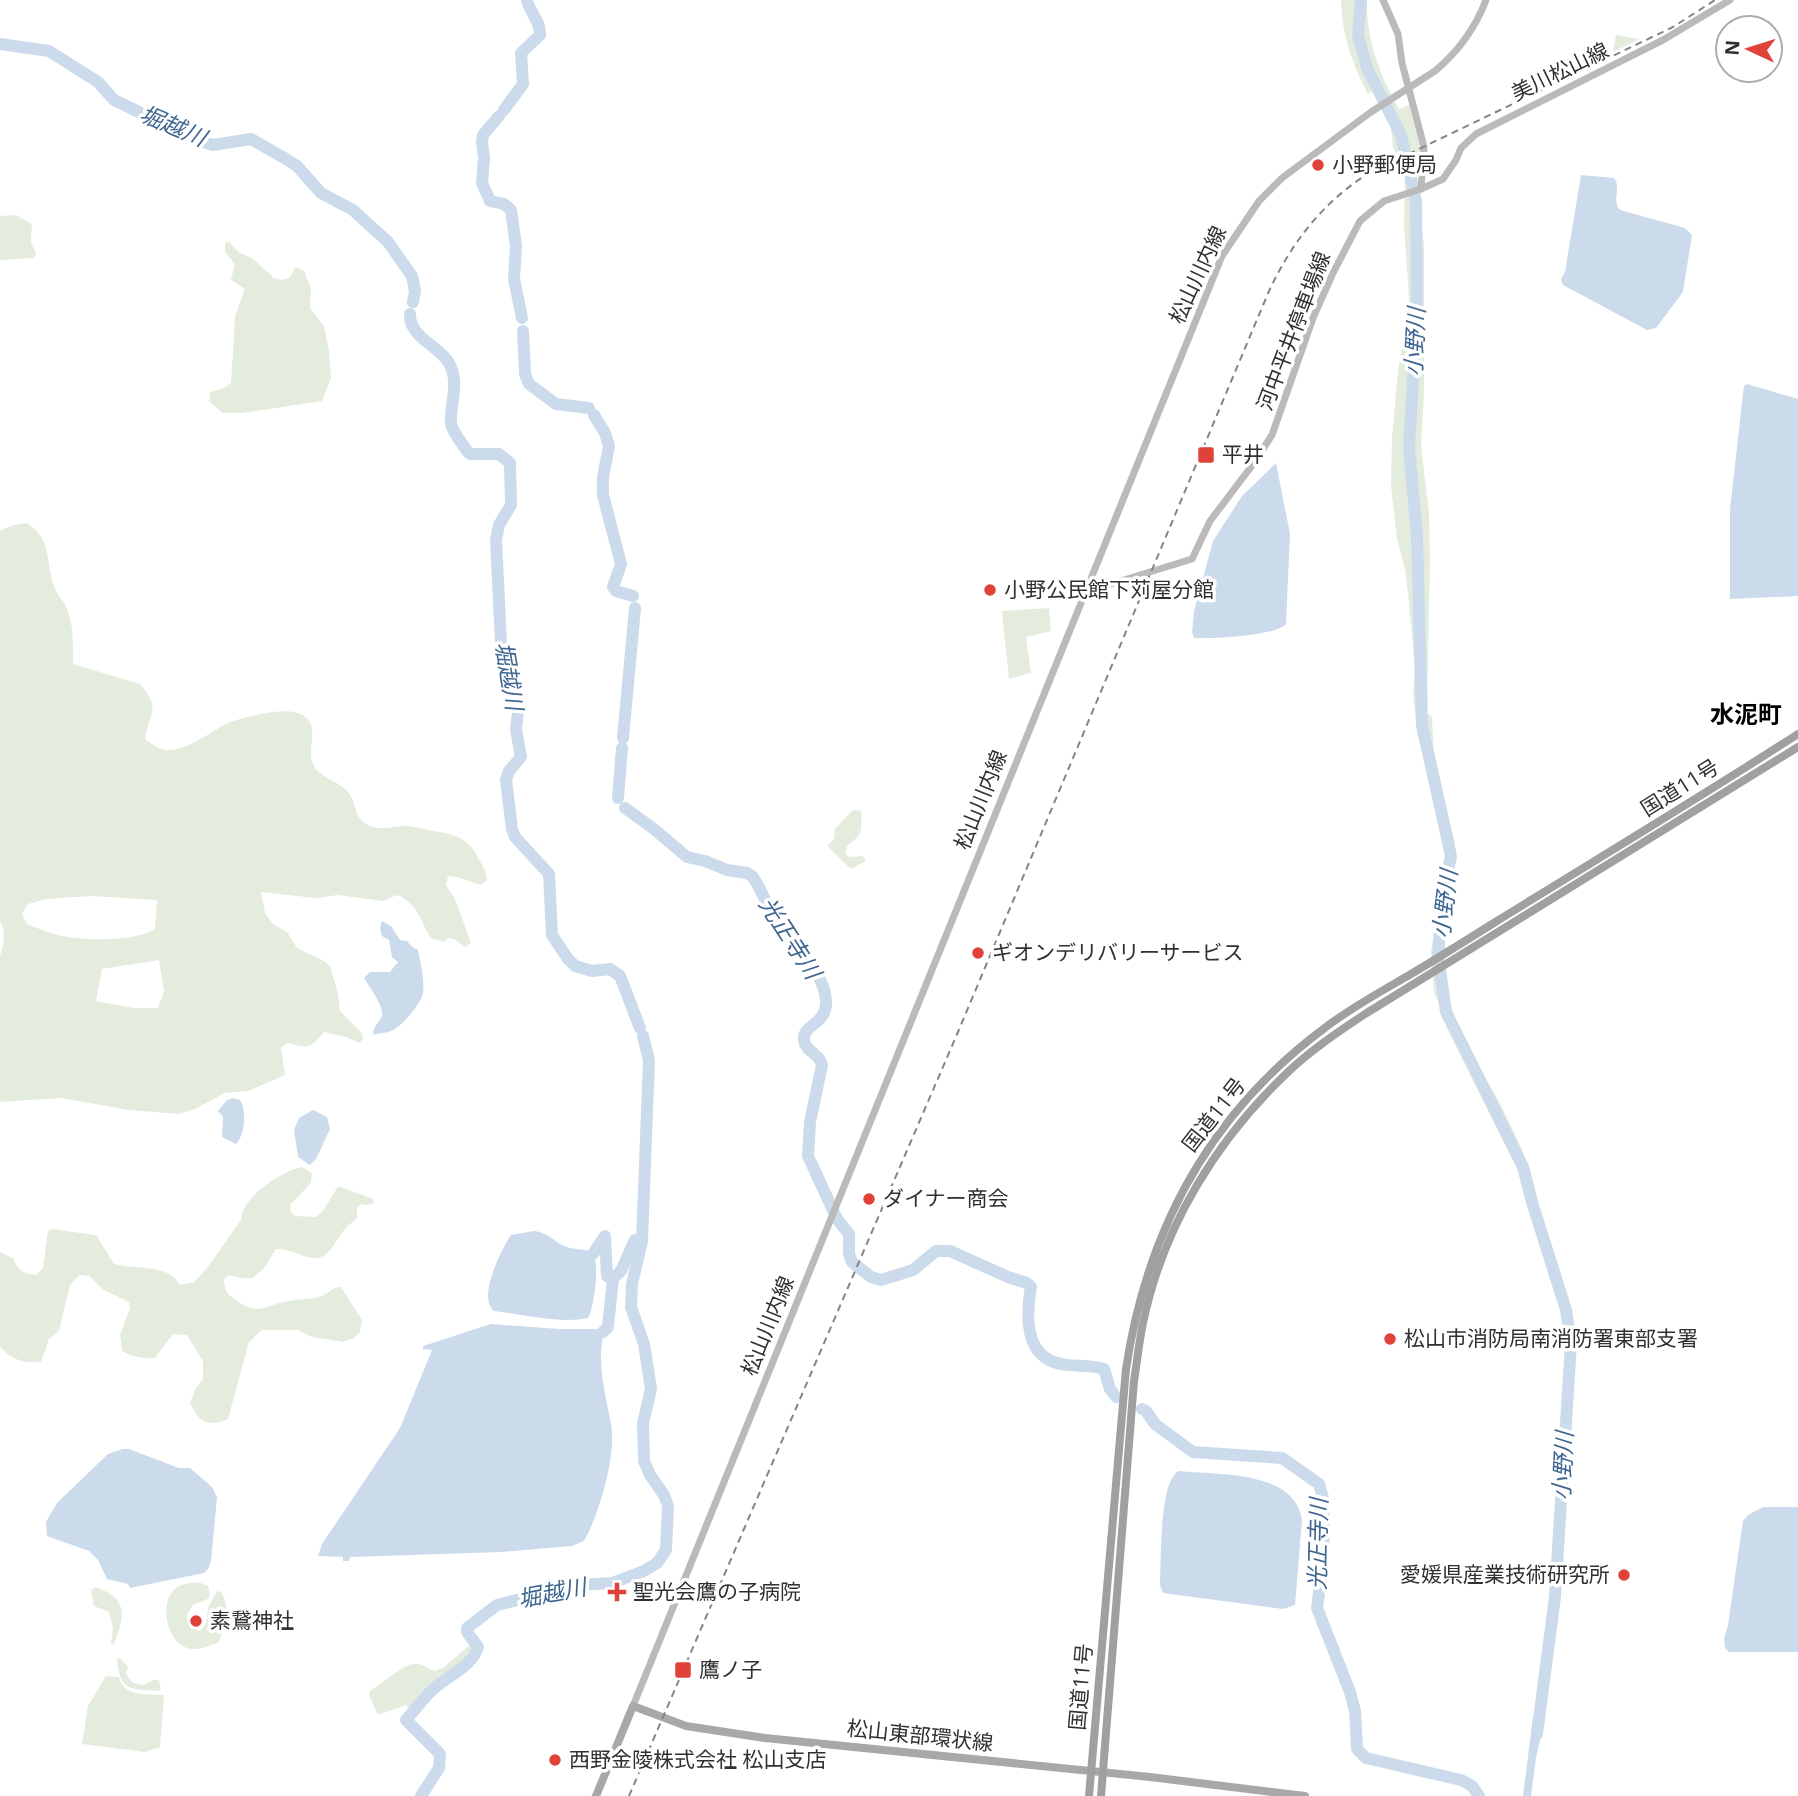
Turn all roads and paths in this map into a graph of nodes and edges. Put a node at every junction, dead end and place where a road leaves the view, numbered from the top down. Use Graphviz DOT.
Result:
graph roads {
  1 [pos="1383,0"];
  2 [pos="1486,0"];
  3 [pos="1730,0"];
  4 [pos="1408,88"];
  5 [pos="1420,189"];
  6 [pos="1085,592"];
  7 [pos="1798,734"];
  8 [pos="1798,747"];
  9 [pos="633,1706"];
  10 [pos="1091,1771"];
  11 [pos="1103,1772"];
  12 [pos="596,1796"];
  13 [pos="1089,1796"];
  14 [pos="1101,1796"];
  15 [pos="1305,1796"];
  1 -- 4 [label="main road"];
  2 -- 4 [label="main road, 松山川内線"];
  3 -- 5 [label="main road, 美川松山線"];
  4 -- 5 [label="main road"];
  4 -- 6 [label="main road, 松山川内線"];
  5 -- 6 [label="main road, 河中平井停車場線"];
  6 -- 9 [label="main road, 松山川内線"];
  7 -- 10 [label="highway, 国道11号"];
  8 -- 11 [label="highway, 国道11号"];
  9 -- 10 [label="main road, 松山東部環状線"];
  9 -- 12 [label="main road"];
  10 -- 11 [label="main road, 松山東部環状線"];
  10 -- 13 [label="highway, 国道11号"];
  11 -- 14 [label="highway, 国道11号"];
  11 -- 15 [label="main road, 松山東部環状線"];
}
